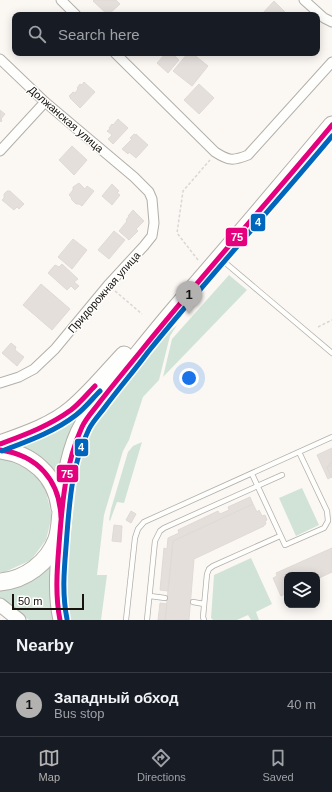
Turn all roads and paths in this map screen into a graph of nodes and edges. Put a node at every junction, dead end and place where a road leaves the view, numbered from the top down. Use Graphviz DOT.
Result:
graph roads {
  1 [pos="61,0"];
  2 [pos="304,0"];
  3 [pos="73,12"];
  4 [pos="317,12"];
  5 [pos="320,14"];
  6 [pos="332,22"];
  7 [pos="118,56"];
  8 [pos="0,59"];
  9 [pos="332,62"];
  10 [pos="45,102"];
  11 [pos="332,112"];
  12 [pos="332,125"];
  13 [pos="0,151"];
  14 [pos="216,153"];
  15 [pos="134,177"];
  16 [pos="219,258"];
  17 [pos="198,260"];
  18 [pos="108,285"];
  19 [pos="142,314"];
  20 [pos="332,320"];
  21 [pos="318,328"];
  22 [pos="332,353"];
  23 [pos="0,383"];
  24 [pos="332,437"];
  25 [pos="0,444"];
  26 [pos="0,450"];
  27 [pos="299,452"];
  28 [pos="252,474"];
  29 [pos="282,475"];
  30 [pos="257,486"];
  31 [pos="60,521"];
  32 [pos="280,536"];
  33 [pos="0,582"];
  34 [pos="150,596"];
  35 [pos="165,598"];
  36 [pos="193,602"];
  37 [pos="204,604"];
  38 [pos="0,605"];
  39 [pos="19,620"];
  40 [pos="60,620"];
  41 [pos="126,620"];
  42 [pos="147,620"];
  43 [pos="204,620"];
  1 -- 3 [label="street"];
  2 -- 4 [label="street"];
  5 -- 6 [label="street"];
  7 -- 14 [label="street"];
  8 -- 10 [label="street, Должанская улица"];
  9 -- 14 [label="street"];
  10 -- 13 [label="street"];
  10 -- 15 [label="street, Должанская улица"];
  11 -- 25 [label="highway"];
  12 -- 16 [label="highway"];
  14 -- 17 [label="path"];
  15 -- 18 [label="street, Придорожная улица"];
  16 -- 22 [label="lane"];
  16 -- 31 [label="highway"];
  18 -- 19 [label="path"];
  18 -- 23 [label="street, Придорожная улица"];
  20 -- 21 [label="path"];
  24 -- 27 [label="lane"];
  26 -- 31 [label="highway"];
  27 -- 28 [label="lane"];
  27 -- 32 [label="lane"];
  28 -- 30 [label="lane"];
  28 -- 41 [label="lane"];
  29 -- 30 [label="lane"];
  30 -- 32 [label="lane"];
  30 -- 34 [label="lane"];
  31 -- 33 [label="highway"];
  31 -- 40 [label="street"];
  32 -- 37 [label="lane"];
  34 -- 35 [label="lane"];
  34 -- 42 [label="lane"];
  36 -- 37 [label="lane"];
  37 -- 43 [label="lane"];
  38 -- 39 [label="street"];
}
